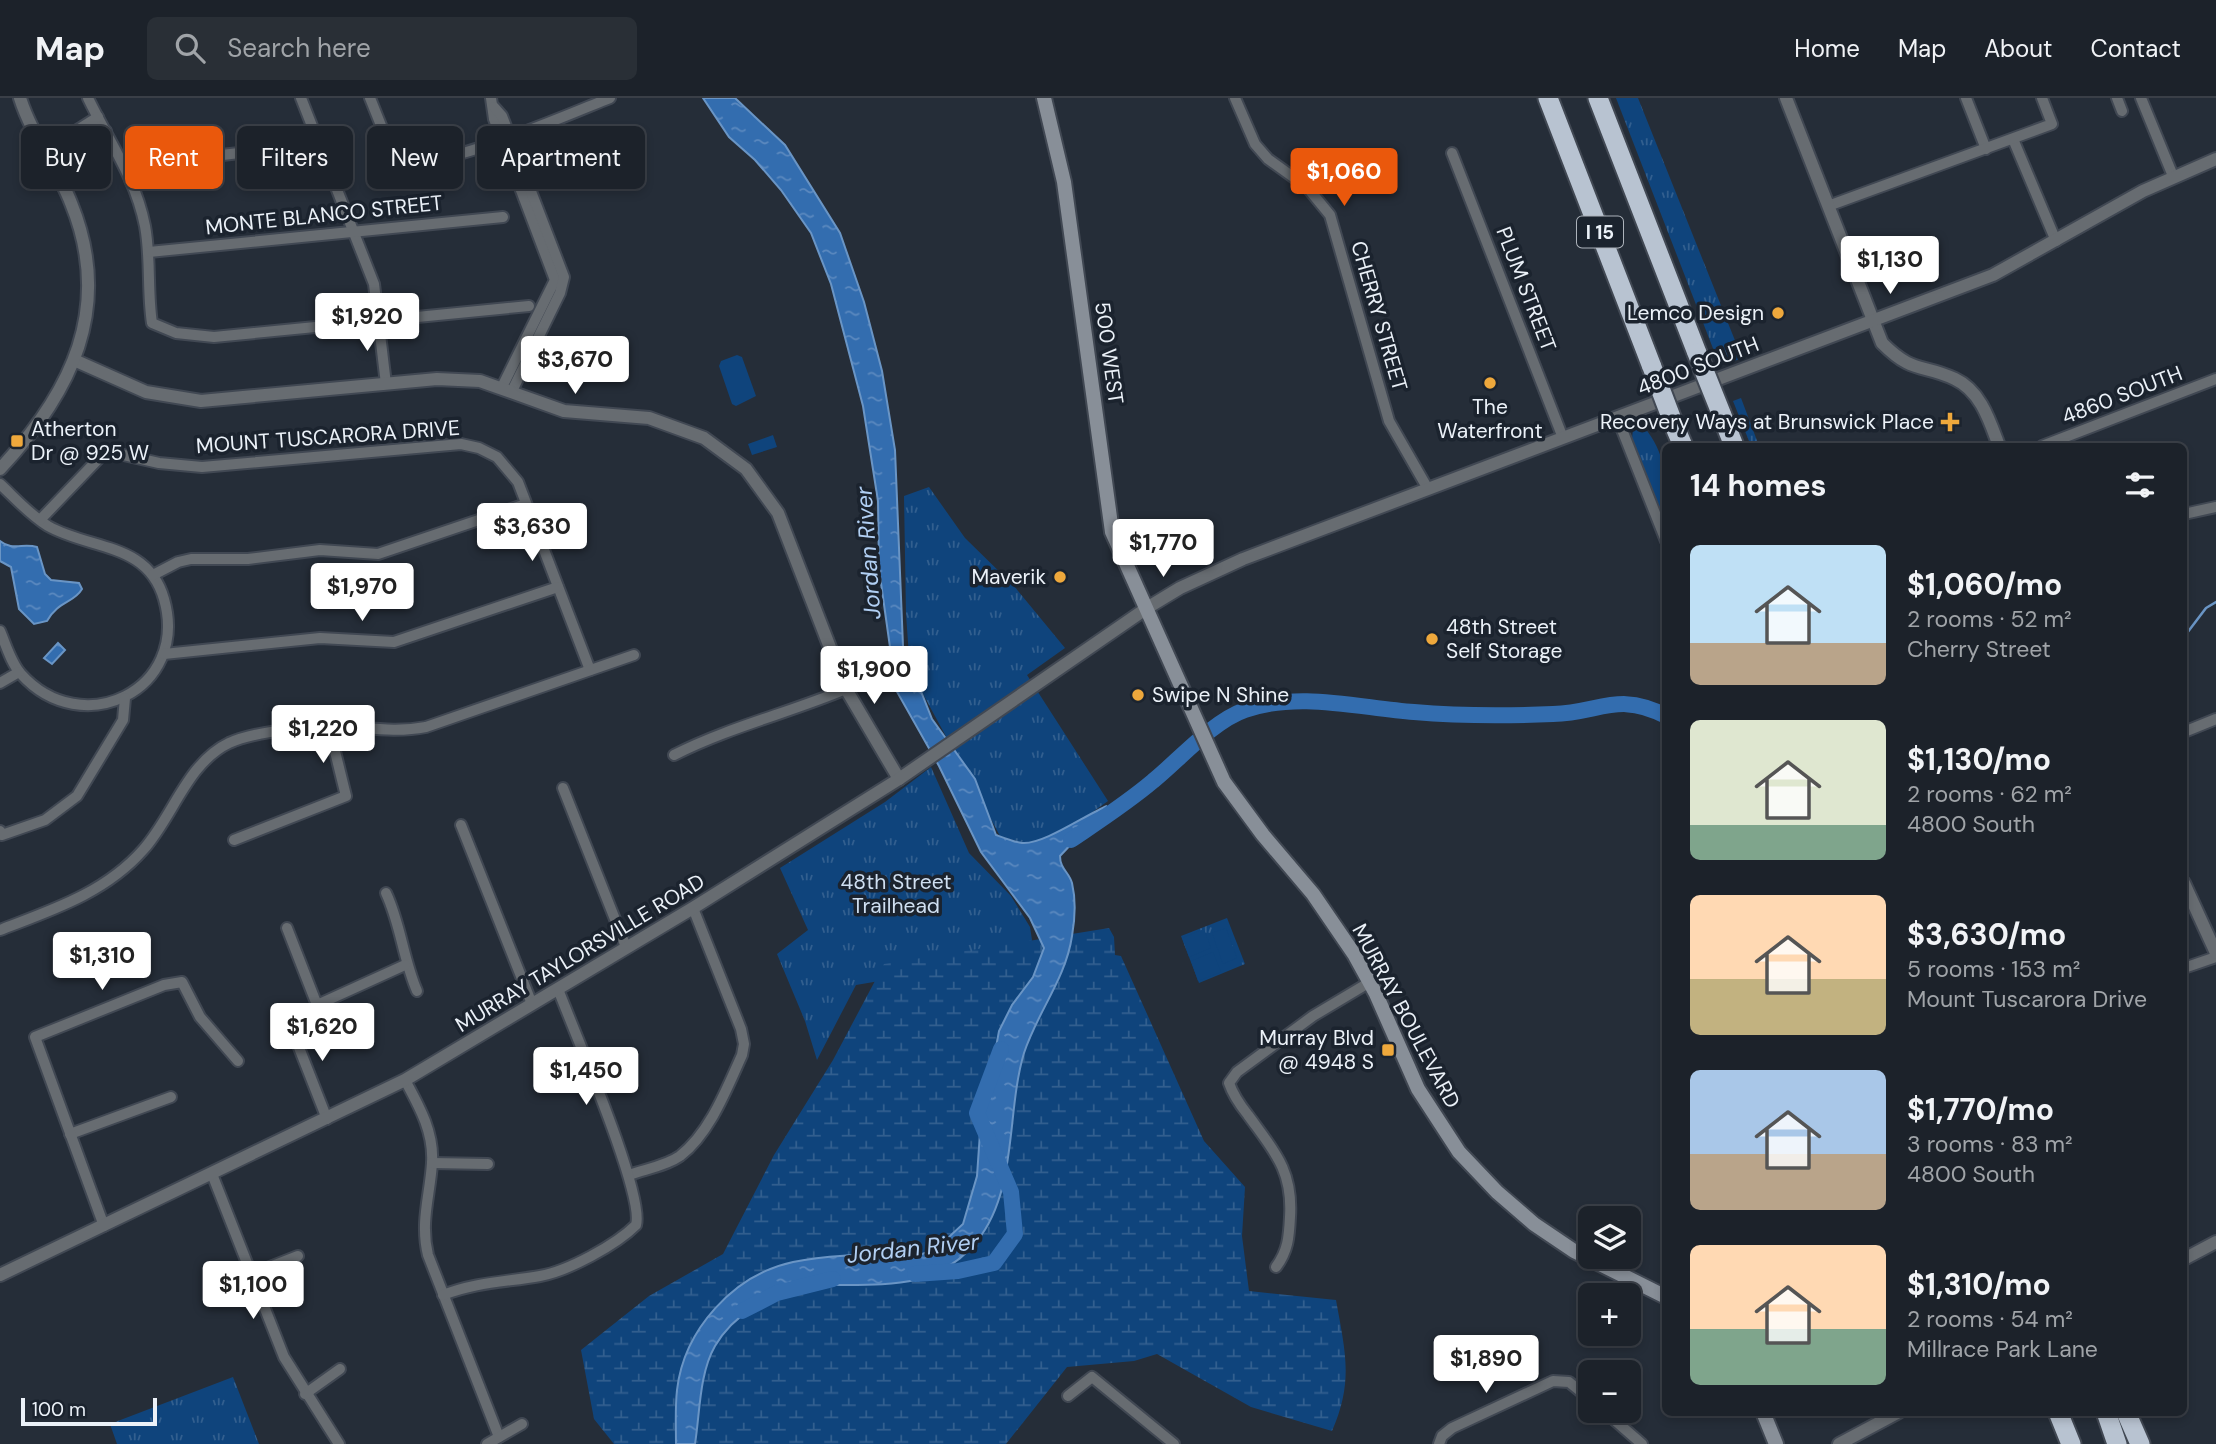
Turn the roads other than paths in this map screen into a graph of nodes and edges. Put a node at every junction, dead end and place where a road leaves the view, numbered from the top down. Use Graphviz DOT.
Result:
graph roads {
  1 [pos="20,98"];
  2 [pos="88,98"];
  3 [pos="301,98"];
  4 [pos="370,98"];
  5 [pos="610,98"];
  6 [pos="1044,98"];
  7 [pos="1235,98"];
  8 [pos="1548,98"];
  9 [pos="1786,98"];
  10 [pos="1966,98"];
  11 [pos="2042,98"];
  12 [pos="2117,98"];
  13 [pos="2141,98"];
  14 [pos="493,103"];
  15 [pos="1601,104"];
  16 [pos="2122,111"];
  17 [pos="98,117"];
  18 [pos="33,126"];
  19 [pos="84,126"];
  20 [pos="103,126"];
  21 [pos="313,126"];
  22 [pos="498,126"];
  23 [pos="537,126"];
  24 [pos="2013,139"];
  25 [pos="111,140"];
  26 [pos="477,148"];
  27 [pos="1986,149"];
  28 [pos="1452,153"];
  29 [pos="2216,159"];
  30 [pos="125,166"];
  31 [pos="2173,176"];
  32 [pos="64,189"];
  33 [pos="133,189"];
  34 [pos="337,189"];
  35 [pos="527,189"];
  36 [pos="1828,206"];
  37 [pos="503,217"];
  38 [pos="353,231"];
  39 [pos="2056,241"];
  40 [pos="149,252"];
  41 [pos="528,306"];
  42 [pos="380,320"];
  43 [pos="1871,321"];
  44 [pos="74,360"];
  45 [pos="2216,379"];
  46 [pos="386,384"];
  47 [pos="507,389"];
  48 [pos="1617,417"];
  49 [pos="1563,438"];
  50 [pos="1682,443"];
  51 [pos="1733,443"];
  52 [pos="1998,443"];
  53 [pos="2050,443"];
  54 [pos="0,469"];
  55 [pos="0,484"];
  56 [pos="1428,489"];
  57 [pos="526,504"];
  58 [pos="2216,507"];
  59 [pos="2187,513"];
  60 [pos="40,520"];
  61 [pos="1662,531"];
  62 [pos="153,575"];
  63 [pos="558,587"];
  64 [pos="1147,608"];
  65 [pos="0,631"];
  66 [pos="164,654"];
  67 [pos="634,655"];
  68 [pos="590,670"];
  69 [pos="19,672"];
  70 [pos="0,683"];
  71 [pos="846,689"];
  72 [pos="125,698"];
  73 [pos="2216,719"];
  74 [pos="329,727"];
  75 [pos="2187,731"];
  76 [pos="674,755"];
  77 [pos="899,779"];
  78 [pos="564,788"];
  79 [pos="461,825"];
  80 [pos="1,833"];
  81 [pos="234,840"];
  82 [pos="2187,890"];
  83 [pos="386,893"];
  84 [pos="693,908"];
  85 [pos="287,928"];
  86 [pos="0,930"];
  87 [pos="626,947"];
  88 [pos="2216,955"];
  89 [pos="405,965"];
  90 [pos="2187,967"];
  91 [pos="1370,982"];
  92 [pos="558,989"];
  93 [pos="416,992"];
  94 [pos="317,1004"];
  95 [pos="532,1004"];
  96 [pos="238,1061"];
  97 [pos="405,1080"];
  98 [pos="171,1097"];
  99 [pos="327,1118"];
  100 [pos="70,1134"];
  101 [pos="432,1163"];
  102 [pos="488,1164"];
  103 [pos="212,1174"];
  104 [pos="629,1175"];
  105 [pos="104,1226"];
  106 [pos="2216,1242"];
  107 [pos="298,1256"];
  108 [pos="2187,1257"];
  109 [pos="1276,1267"];
  110 [pos="252,1274"];
  111 [pos="0,1275"];
  112 [pos="1662,1295"];
  113 [pos="443,1296"];
  114 [pos="340,1368"];
  115 [pos="1578,1389"];
  116 [pos="305,1394"];
  117 [pos="1068,1396"];
  118 [pos="1765,1416"];
  119 [pos="1892,1416"];
  120 [pos="2060,1416"];
  121 [pos="2107,1416"];
  122 [pos="2128,1416"];
  123 [pos="1617,1423"];
  124 [pos="522,1424"];
  125 [pos="499,1437"];
  126 [pos="339,1444"];
  127 [pos="487,1444"];
  128 [pos="1174,1444"];
  129 [pos="1439,1444"];
  130 [pos="1642,1444"];
  131 [pos="1776,1444"];
  132 [pos="1839,1444"];
  133 [pos="2071,1444"];
  134 [pos="2117,1444"];
  135 [pos="2140,1444"];
  1 -- 18 [label="street"];
  2 -- 17 [label="street"];
  3 -- 21 [label="street"];
  4 -- 26 [label="street"];
  5 -- 23 [label="street"];
  6 -- 64 [label="main road, 500 WEST"];
  7 -- 56 [label="street, CHERRY STREET"];
  8 -- 50 [label="highway, I 15, bridge"];
  9 -- 36 [label="street"];
  10 -- 27 [label="street"];
  11 -- 24 [label="street"];
  12 -- 16 [label="street"];
  13 -- 31 [label="street"];
  14 -- 22 [label="street"];
  15 -- 51 [label="highway, I 15, bridge"];
  17 -- 19 [label="street"];
  17 -- 20 [label="street"];
  24 -- 27 [label="street"];
  24 -- 39 [label="street"];
  25 -- 30 [label="street"];
  27 -- 36 [label="street"];
  28 -- 49 [label="street, PLUM STREET"];
  29 -- 31 [label="street, 4800 SOUTH"];
  31 -- 39 [label="street, 4800 SOUTH"];
  32 -- 44 [label="street"];
  33 -- 40 [label="street"];
  34 -- 38 [label="street"];
  35 -- 47 [label="street"];
  36 -- 43 [label="street"];
  37 -- 38 [label="street, MONTE BLANCO STREET"];
  38 -- 40 [label="street, MONTE BLANCO STREET"];
  38 -- 42 [label="street"];
  39 -- 43 [label="street, 4800 SOUTH"];
  40 -- 42 [label="street"];
  41 -- 42 [label="street"];
  42 -- 46 [label="street"];
  43 -- 48 [label="street, 4800 SOUTH"];
  43 -- 52 [label="street"];
  44 -- 46 [label="street"];
  44 -- 54 [label="street"];
  45 -- 53 [label="street, 4860 SOUTH"];
  46 -- 47 [label="street"];
  47 -- 71 [label="street"];
  48 -- 49 [label="street, 4800 SOUTH"];
  48 -- 61 [label="street"];
  49 -- 56 [label="street, 4800 SOUTH"];
  55 -- 60 [label="street"];
  56 -- 64 [label="street, 4800 SOUTH"];
  57 -- 60 [label="street, MOUNT TUSCARORA DRIVE"];
  57 -- 62 [label="street"];
  57 -- 63 [label="street, MOUNT TUSCARORA DRIVE"];
  58 -- 59 [label="street"];
  60 -- 62 [label="street"];
  62 -- 66 [label="street"];
  63 -- 66 [label="street"];
  63 -- 68 [label="street, MOUNT TUSCARORA DRIVE"];
  64 -- 77 [label="street, MURRAY TAYLORSVILLE ROAD"];
  64 -- 91 [label="main road, MURRAY BOULEVARD"];
  65 -- 69 [label="street"];
  66 -- 72 [label="street"];
  67 -- 68 [label="street"];
  68 -- 74 [label="street"];
  69 -- 70 [label="street"];
  69 -- 72 [label="street"];
  71 -- 76 [label="street"];
  71 -- 77 [label="street"];
  72 -- 80 [label="street"];
  73 -- 75 [label="street"];
  74 -- 81 [label="street"];
  74 -- 86 [label="street"];
  77 -- 84 [label="street, MURRAY TAYLORSVILLE ROAD"];
  78 -- 87 [label="street"];
  79 -- 95 [label="street"];
  82 -- 88 [label="street"];
  83 -- 89 [label="street"];
  84 -- 87 [label="street, MURRAY TAYLORSVILLE ROAD"];
  84 -- 104 [label="street"];
  85 -- 94 [label="street"];
  87 -- 92 [label="street, MURRAY TAYLORSVILLE ROAD"];
  88 -- 90 [label="street"];
  89 -- 93 [label="street"];
  89 -- 94 [label="street"];
  91 -- 109 [label="street"];
  91 -- 112 [label="main road, MURRAY BOULEVARD"];
  92 -- 95 [label="street, MURRAY TAYLORSVILLE ROAD"];
  92 -- 104 [label="street"];
  94 -- 99 [label="street"];
  95 -- 97 [label="street, MURRAY TAYLORSVILLE ROAD"];
  96 -- 100 [label="street"];
  97 -- 99 [label="street, MURRAY TAYLORSVILLE ROAD"];
  97 -- 101 [label="street"];
  98 -- 100 [label="street"];
  99 -- 103 [label="street, MURRAY TAYLORSVILLE ROAD"];
  100 -- 105 [label="street"];
  101 -- 102 [label="street"];
  101 -- 113 [label="street"];
  103 -- 105 [label="street, MURRAY TAYLORSVILLE ROAD"];
  103 -- 110 [label="street"];
  104 -- 113 [label="street"];
  105 -- 111 [label="street, MURRAY TAYLORSVILLE ROAD"];
  106 -- 108 [label="street"];
  107 -- 110 [label="street"];
  110 -- 116 [label="street"];
  113 -- 125 [label="street"];
  114 -- 116 [label="street"];
  115 -- 129 [label="street"];
  116 -- 126 [label="street"];
  117 -- 128 [label="street"];
  118 -- 131 [label="main road"];
  119 -- 132 [label="street"];
  120 -- 133 [label="highway"];
  121 -- 134 [label="highway"];
  122 -- 135 [label="highway"];
  123 -- 130 [label="street"];
  124 -- 125 [label="street"];
  125 -- 127 [label="street"];
}
